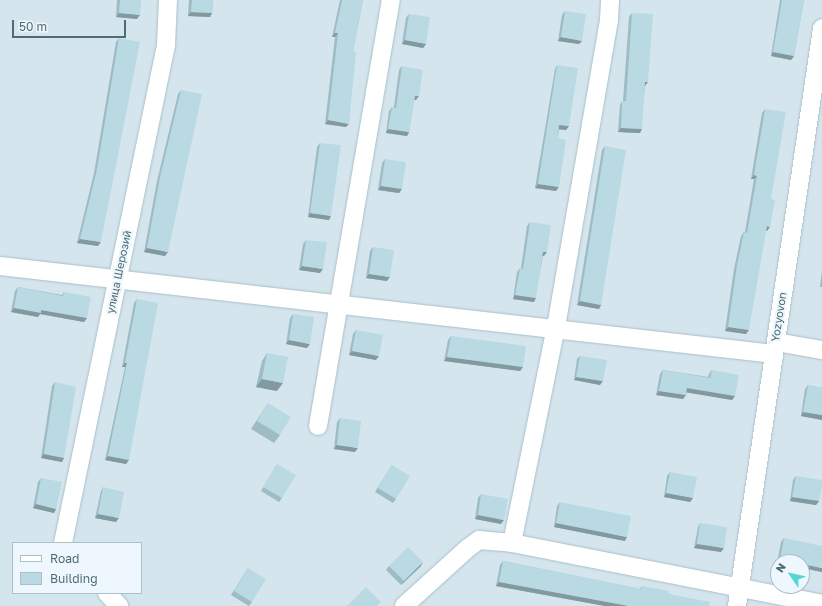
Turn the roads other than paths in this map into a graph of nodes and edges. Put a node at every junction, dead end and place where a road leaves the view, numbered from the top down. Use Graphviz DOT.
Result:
graph roads {
  1 [pos="168,0"];
  2 [pos="391,0"];
  3 [pos="610,0"];
  4 [pos="822,28"];
  5 [pos="0,266"];
  6 [pos="118,280"];
  7 [pos="341,304"];
  8 [pos="556,327"];
  9 [pos="775,348"];
  10 [pos="822,350"];
  11 [pos="318,426"];
  12 [pos="63,542"];
  13 [pos="512,543"];
  14 [pos="739,587"];
  15 [pos="108,594"];
  16 [pos="822,604"];
  17 [pos="119,606"];
  18 [pos="404,606"];
  19 [pos="737,606"];
  1 -- 6 [label="street, улица Шерозий"];
  2 -- 7 [label="street"];
  3 -- 8 [label="street"];
  4 -- 9 [label="street, Yozyovon"];
  5 -- 6 [label="street"];
  6 -- 7 [label="street"];
  6 -- 12 [label="street, улица Шерозий"];
  7 -- 8 [label="street"];
  7 -- 11 [label="street"];
  8 -- 9 [label="street"];
  8 -- 13 [label="street"];
  9 -- 10 [label="street"];
  9 -- 14 [label="street, Yozyovon"];
  13 -- 14 [label="street"];
  13 -- 18 [label="street"];
  14 -- 16 [label="street"];
  14 -- 19 [label="street, Yozyovon"];
  15 -- 17 [label="street"];
}
